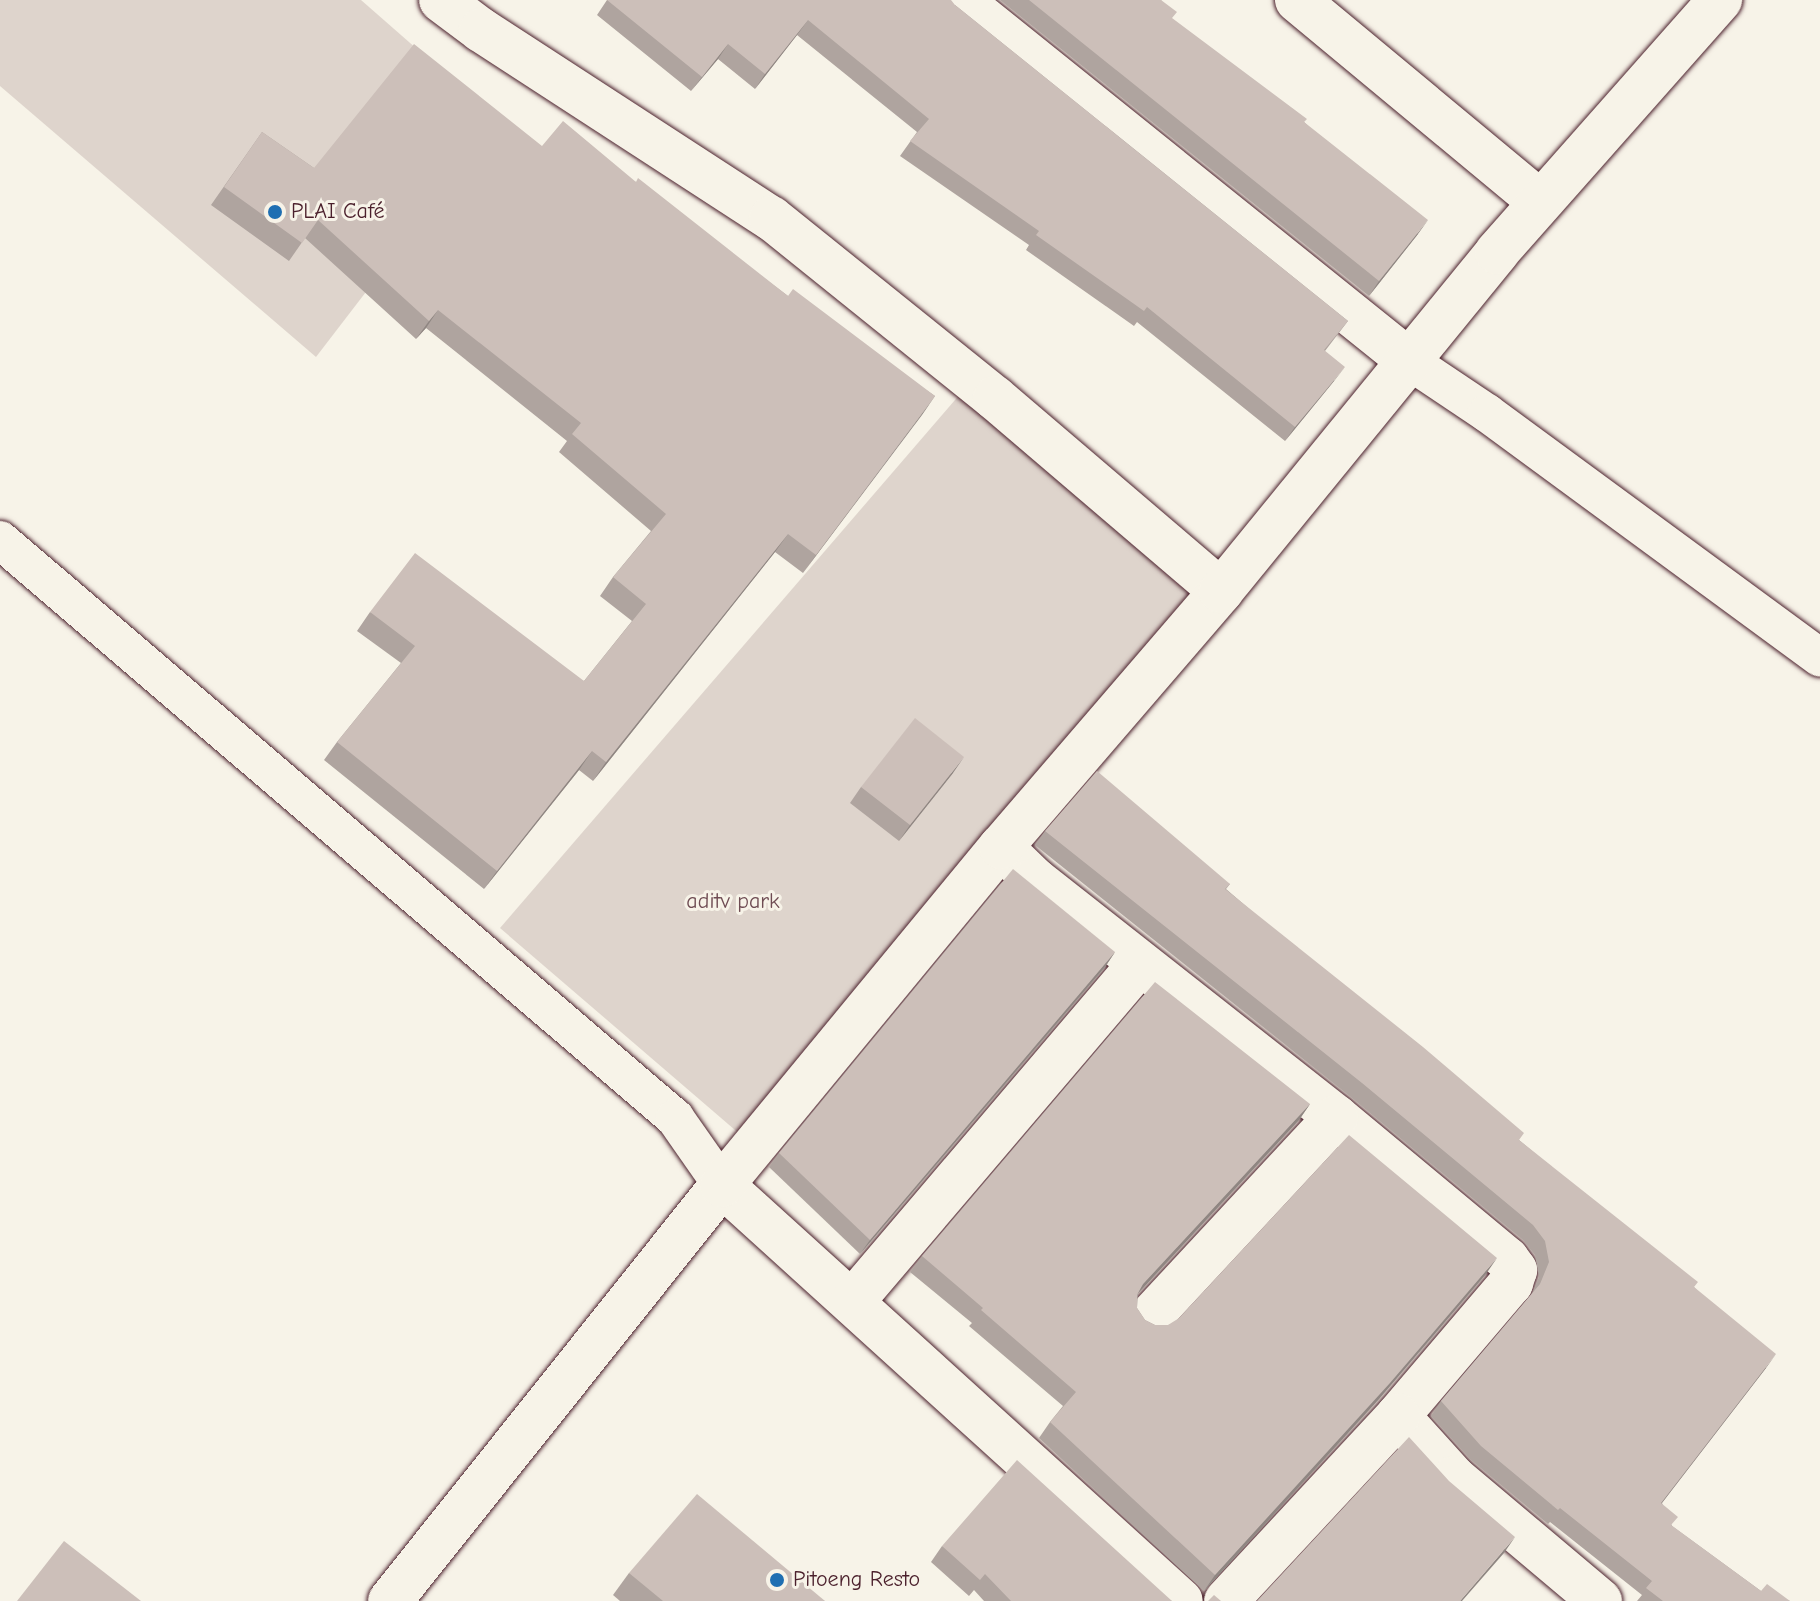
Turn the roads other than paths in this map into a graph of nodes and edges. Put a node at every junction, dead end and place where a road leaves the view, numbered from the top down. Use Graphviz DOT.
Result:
graph roads {
  1 [pos="441,0"];
  2 [pos="960,0"];
  3 [pos="1297,0"];
  4 [pos="1720,0"];
  5 [pos="1540,202"];
  6 [pos="1408,360"];
  7 [pos="0,540"];
  8 [pos="1221,591"];
  9 [pos="1820,658"];
  10 [pos="1001,847"];
  11 [pos="1140,964"];
  12 [pos="1336,1117"];
  13 [pos="722,1185"];
  14 [pos="852,1302"];
  15 [pos="1150,1317"];
  16 [pos="1398,1416"];
  17 [pos="390,1601"];
  18 [pos="1181,1601"];
  19 [pos="1226,1601"];
  20 [pos="1600,1601"];
  1 -- 8 [label="street"];
  2 -- 6 [label="street"];
  3 -- 5 [label="street"];
  4 -- 5 [label="street"];
  5 -- 6 [label="street"];
  6 -- 8 [label="street"];
  6 -- 9 [label="lane"];
  7 -- 13 [label="lane"];
  8 -- 10 [label="street"];
  10 -- 11 [label="street"];
  10 -- 13 [label="street"];
  11 -- 12 [label="street"];
  11 -- 14 [label="street"];
  12 -- 15 [label="street"];
  12 -- 16 [label="street"];
  13 -- 14 [label="street"];
  13 -- 17 [label="street"];
  14 -- 18 [label="street"];
  16 -- 19 [label="street"];
  16 -- 20 [label="street"];
}
